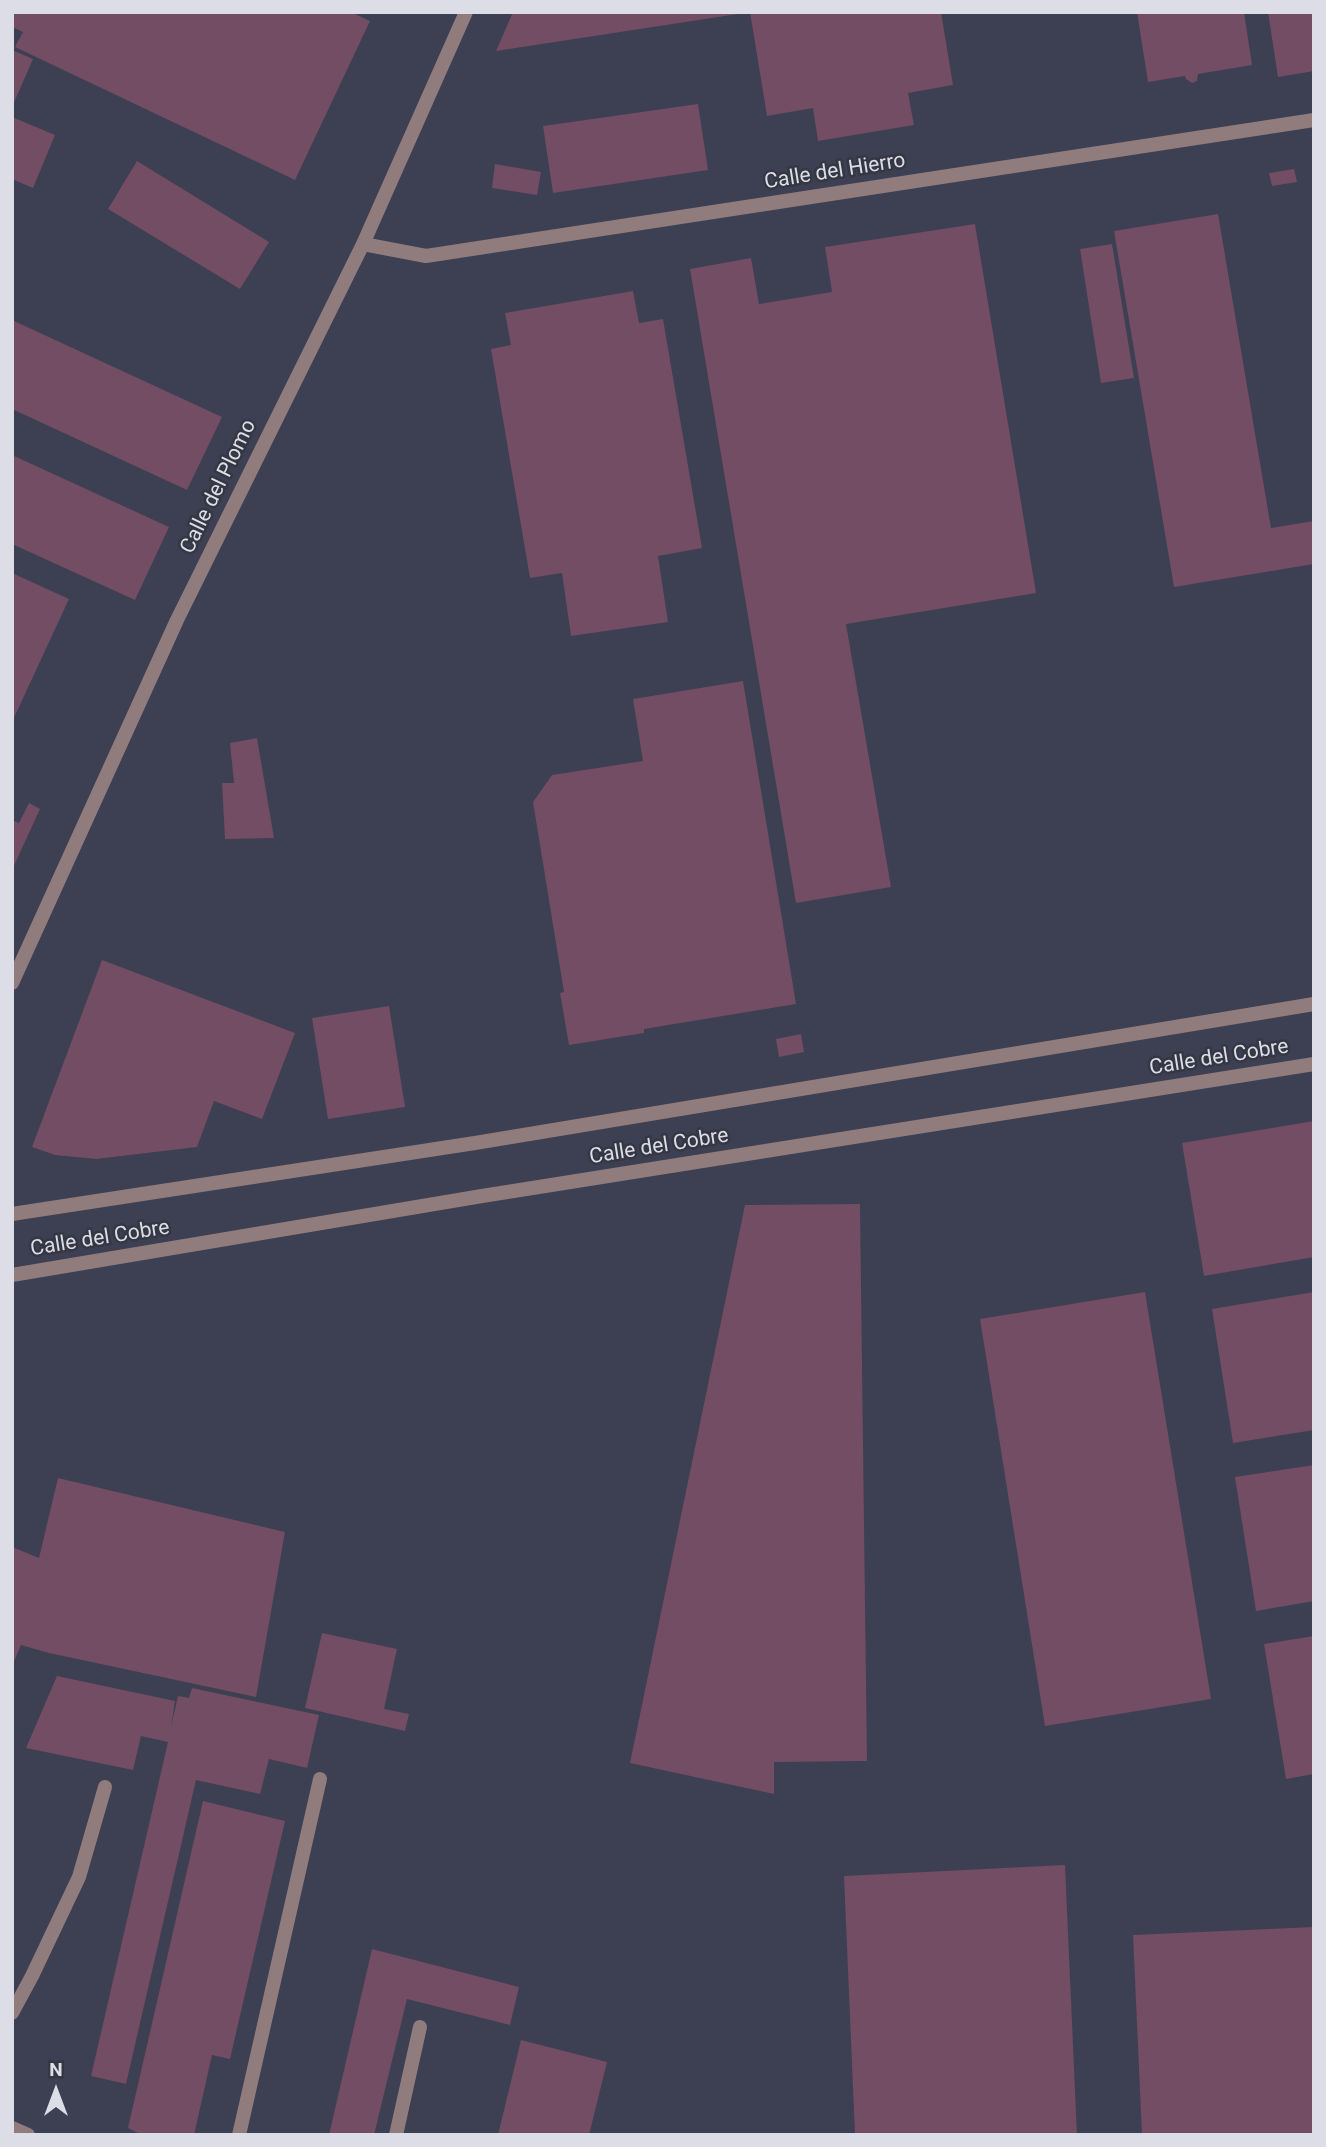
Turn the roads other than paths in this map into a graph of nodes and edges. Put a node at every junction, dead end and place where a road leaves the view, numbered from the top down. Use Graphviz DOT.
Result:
graph roads {
  1 [pos="466,12"];
  2 [pos="1314,120"];
  3 [pos="363,244"];
  4 [pos="12,983"];
  5 [pos="1314,1004"];
  6 [pos="1314,1064"];
  7 [pos="12,1214"];
  8 [pos="12,1275"];
  9 [pos="320,1779"];
  10 [pos="105,1787"];
  11 [pos="12,2013"];
  12 [pos="420,2027"];
  13 [pos="12,2127"];
  14 [pos="28,2135"];
  15 [pos="239,2135"];
  16 [pos="396,2135"];
  1 -- 3 [label="street, Calle del Plomo"];
  2 -- 3 [label="street, Calle del Hierro"];
  3 -- 4 [label="street, Calle del Plomo"];
  5 -- 7 [label="street, Calle del Cobre"];
  6 -- 8 [label="street, Calle del Cobre"];
  9 -- 15 [label="street"];
  10 -- 11 [label="street"];
  12 -- 16 [label="street"];
  13 -- 14 [label="street"];
}
